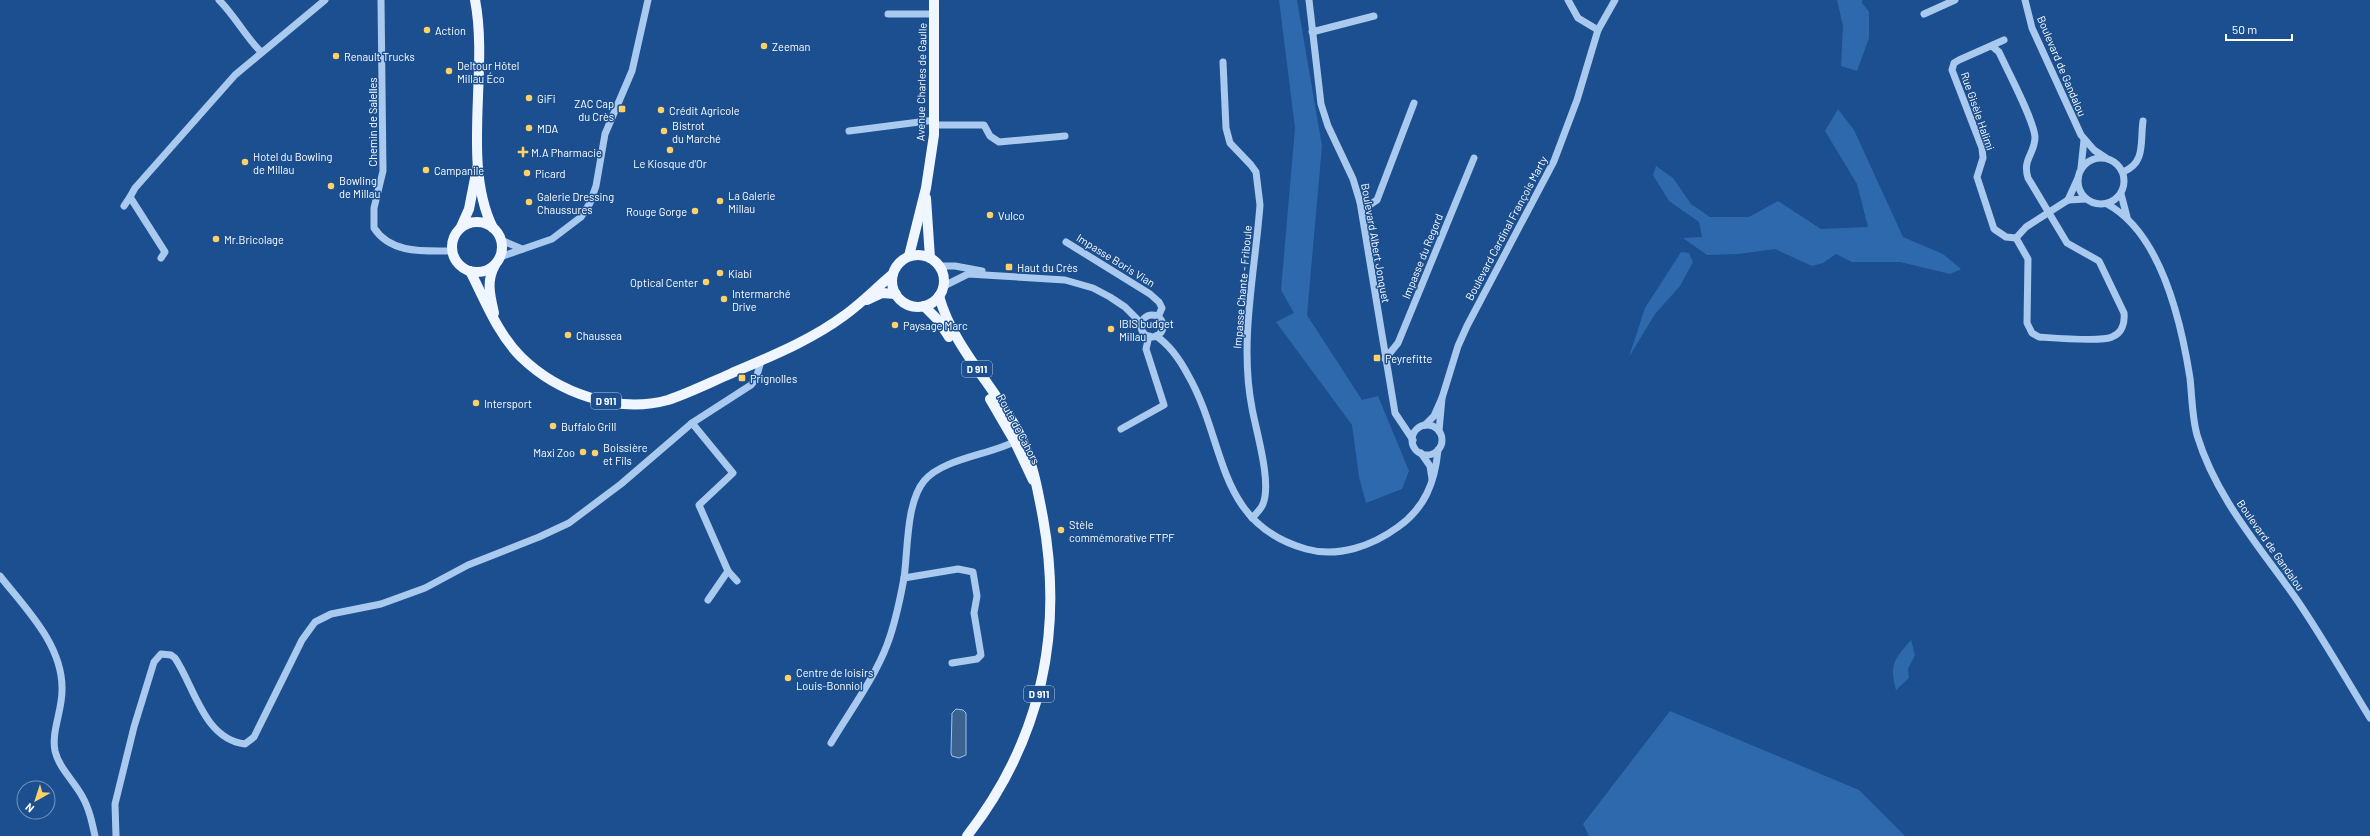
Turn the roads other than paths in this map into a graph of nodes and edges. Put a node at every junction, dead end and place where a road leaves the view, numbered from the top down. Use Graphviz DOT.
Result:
graph roads {
  1 [pos="219,0"];
  2 [pos="324,0"];
  3 [pos="381,0"];
  4 [pos="475,0"];
  5 [pos="648,0"];
  6 [pos="934,0"];
  7 [pos="1309,0"];
  8 [pos="1568,0"];
  9 [pos="1615,0"];
  10 [pos="1955,0"];
  11 [pos="2025,0"];
  12 [pos="888,14"];
  13 [pos="934,14"];
  14 [pos="1924,14"];
  15 [pos="1374,16"];
  16 [pos="1598,30"];
  17 [pos="1312,32"];
  18 [pos="2004,40"];
  19 [pos="1993,47"];
  20 [pos="261,52"];
  21 [pos="1224,62"];
  22 [pos="1414,103"];
  23 [pos="2142,121"];
  24 [pos="935,123"];
  25 [pos="849,131"];
  26 [pos="1065,136"];
  27 [pos="2084,140"];
  28 [pos="1474,158"];
  29 [pos="2106,158"];
  30 [pos="478,166"];
  31 [pos="2081,169"];
  32 [pos="2123,172"];
  33 [pos="2078,178"];
  34 [pos="926,188"];
  35 [pos="2121,194"];
  36 [pos="130,197"];
  37 [pos="2086,199"];
  38 [pos="2068,200"];
  39 [pos="1360,202"];
  40 [pos="2107,204"];
  41 [pos="124,206"];
  42 [pos="2048,212"];
  43 [pos="2127,217"];
  44 [pos="493,228"];
  45 [pos="459,229"];
  46 [pos="2016,238"];
  47 [pos="501,240"];
  48 [pos="1066,242"];
  49 [pos="522,249"];
  50 [pos="452,251"];
  51 [pos="909,256"];
  52 [pos="161,258"];
  53 [pos="930,258"];
  54 [pos="497,260"];
  55 [pos="939,266"];
  56 [pos="470,271"];
  57 [pos="893,274"];
  58 [pos="1003,275"];
  59 [pos="944,286"];
  60 [pos="896,294"];
  61 [pos="939,296"];
  62 [pos="860,304"];
  63 [pos="924,306"];
  64 [pos="1125,307"];
  65 [pos="1146,317"];
  66 [pos="1158,317"];
  67 [pos="495,319"];
  68 [pos="1141,323"];
  69 [pos="1162,329"];
  70 [pos="1152,336"];
  71 [pos="1170,348"];
  72 [pos="1385,359"];
  73 [pos="761,361"];
  74 [pos="1442,398"];
  75 [pos="1400,422"];
  76 [pos="692,423"];
  77 [pos="1422,426"];
  78 [pos="1121,429"];
  79 [pos="1439,431"];
  80 [pos="1018,440"];
  81 [pos="1412,440"];
  82 [pos="1438,450"];
  83 [pos="1421,453"];
  84 [pos="1432,485"];
  85 [pos="1252,518"];
  86 [pos="728,571"];
  87 [pos="0,576"];
  88 [pos="904,578"];
  89 [pos="737,581"];
  90 [pos="708,600"];
  91 [pos="952,663"];
  92 [pos="2370,718"];
  93 [pos="831,743"];
  94 [pos="95,836"];
  95 [pos="116,836"];
  96 [pos="967,836"];
  1 -- 20 [label="street"];
  2 -- 20 [label="street"];
  3 -- 50 [label="street, Chemin de Salelles"];
  4 -- 30 [label="main road"];
  5 -- 49 [label="street"];
  6 -- 13 [label="main road, Avenue Charles de Gaulle"];
  7 -- 17 [label="street, Boulevard Albert Jonquet"];
  8 -- 16 [label="street"];
  9 -- 16 [label="street, Boulevard Cardinal François Marty"];
  10 -- 14 [label="street"];
  11 -- 27 [label="street, Boulevard de Gandalou"];
  12 -- 13 [label="street"];
  13 -- 24 [label="main road, Avenue Charles de Gaulle"];
  15 -- 17 [label="street"];
  16 -- 74 [label="street, Boulevard Cardinal François Marty"];
  17 -- 39 [label="street, Boulevard Albert Jonquet"];
  18 -- 19 [label="street, Rue Gisèle Halimi"];
  19 -- 42 [label="street"];
  19 -- 46 [label="street, Rue Gisèle Halimi"];
  20 -- 36 [label="street"];
  21 -- 85 [label="street, Impasse Chante - Friboule"];
  22 -- 39 [label="street"];
  23 -- 32 [label="street"];
  24 -- 25 [label="street"];
  24 -- 26 [label="street"];
  24 -- 34 [label="main road, Avenue Charles de Gaulle"];
  27 -- 29 [label="street, Boulevard de Gandalou"];
  27 -- 31 [label="street"];
  28 -- 72 [label="street, Impasse du Regord"];
  29 -- 31 [label="street"];
  29 -- 32 [label="street"];
  30 -- 44 [label="main road"];
  30 -- 45 [label="main road"];
  31 -- 33 [label="street"];
  32 -- 35 [label="street"];
  33 -- 37 [label="street"];
  33 -- 38 [label="street"];
  34 -- 51 [label="main road"];
  34 -- 53 [label="main road"];
  35 -- 40 [label="street"];
  35 -- 43 [label="street, Boulevard de Gandalou"];
  36 -- 41 [label="street"];
  36 -- 52 [label="street"];
  37 -- 38 [label="street"];
  37 -- 40 [label="street"];
  38 -- 42 [label="street"];
  39 -- 72 [label="street, Boulevard Albert Jonquet"];
  40 -- 43 [label="street, Boulevard de Gandalou"];
  42 -- 46 [label="street"];
  42 -- 46 [label="street"];
  43 -- 92 [label="street, Boulevard de Gandalou"];
  44 -- 45 [label="main road"];
  44 -- 47 [label="main road"];
  45 -- 50 [label="main road"];
  47 -- 49 [label="street"];
  47 -- 54 [label="main road"];
  48 -- 66 [label="street, Impasse Boris Vian"];
  49 -- 54 [label="street"];
  50 -- 56 [label="main road"];
  51 -- 53 [label="main road"];
  51 -- 57 [label="main road"];
  53 -- 55 [label="main road"];
  54 -- 56 [label="main road"];
  54 -- 67 [label="main road, D 911"];
  55 -- 58 [label="street"];
  55 -- 59 [label="main road"];
  56 -- 67 [label="main road, D 911"];
  57 -- 60 [label="main road"];
  57 -- 62 [label="main road, D 911"];
  58 -- 59 [label="street"];
  58 -- 64 [label="street"];
  59 -- 61 [label="main road"];
  60 -- 62 [label="main road, D 911"];
  60 -- 63 [label="main road"];
  61 -- 63 [label="main road"];
  61 -- 80 [label="main road, Route de Cahors / D 911"];
  62 -- 73 [label="main road, D 911"];
  63 -- 80 [label="main road, Route de Cahors / D 911"];
  64 -- 65 [label="street"];
  64 -- 68 [label="street"];
  65 -- 66 [label="street"];
  65 -- 68 [label="street"];
  66 -- 69 [label="street"];
  67 -- 73 [label="main road, D 911"];
  68 -- 70 [label="street"];
  69 -- 70 [label="street"];
  69 -- 71 [label="street"];
  70 -- 71 [label="street"];
  70 -- 78 [label="street"];
  71 -- 85 [label="street"];
  72 -- 75 [label="street, Boulevard Albert Jonquet"];
  73 -- 76 [label="street"];
  74 -- 77 [label="street, Boulevard Cardinal François Marty"];
  74 -- 79 [label="street, Boulevard Cardinal François Marty"];
  75 -- 77 [label="street"];
  75 -- 81 [label="street, Boulevard Albert Jonquet"];
  76 -- 86 [label="street"];
  76 -- 95 [label="street"];
  77 -- 79 [label="street"];
  77 -- 81 [label="street"];
  79 -- 82 [label="street"];
  80 -- 88 [label="street"];
  80 -- 96 [label="main road, Route de Cahors / D 911"];
  81 -- 83 [label="street"];
  82 -- 83 [label="street"];
  82 -- 84 [label="street"];
  83 -- 84 [label="street"];
  84 -- 85 [label="street"];
  86 -- 89 [label="street"];
  86 -- 90 [label="street"];
  87 -- 94 [label="street"];
  88 -- 91 [label="street"];
  88 -- 93 [label="street"];
}
